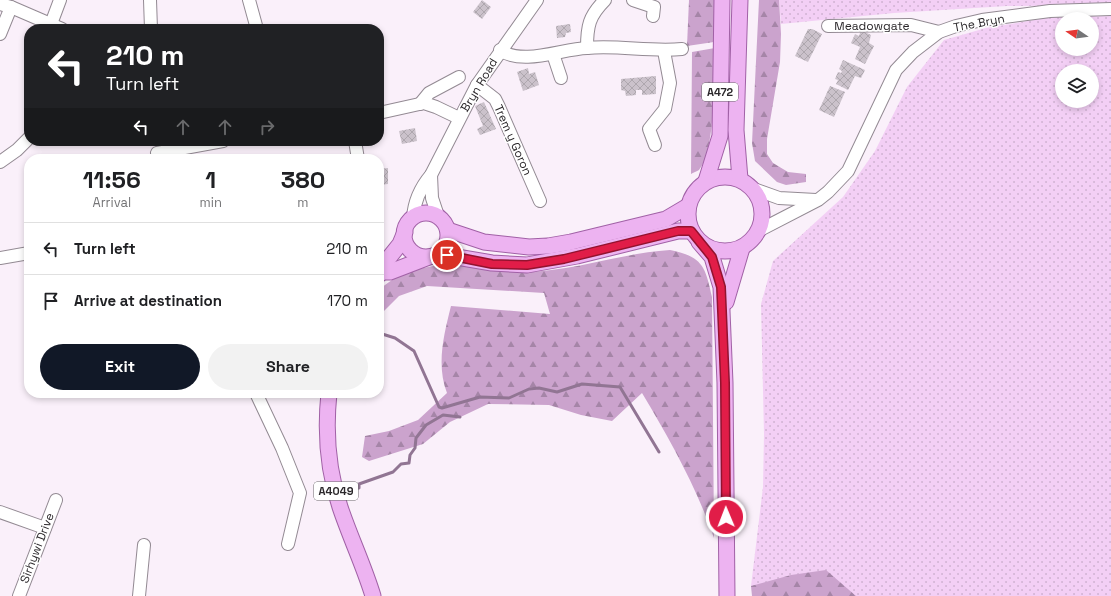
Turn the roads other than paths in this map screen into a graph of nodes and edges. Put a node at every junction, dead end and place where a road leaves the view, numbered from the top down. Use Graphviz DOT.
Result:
graph roads {
  1 [pos="60,0"];
  2 [pos="150,0"];
  3 [pos="249,0"];
  4 [pos="537,0"];
  5 [pos="604,0"];
  6 [pos="632,0"];
  7 [pos="722,0"];
  8 [pos="740,0"];
  9 [pos="5,5"];
  10 [pos="1111,9"];
  11 [pos="653,16"];
  12 [pos="51,24"];
  13 [pos="56,24"];
  14 [pos="151,24"];
  15 [pos="256,24"];
  16 [pos="828,26"];
  17 [pos="939,32"];
  18 [pos="0,34"];
  19 [pos="587,48"];
  20 [pos="682,49"];
  21 [pos="500,50"];
  22 [pos="664,51"];
  23 [pos="553,54"];
  24 [pos="460,77"];
  25 [pos="561,78"];
  26 [pos="477,85"];
  27 [pos="420,104"];
  28 [pos="384,112"];
  29 [pos="459,118"];
  30 [pos="24,143"];
  31 [pos="655,145"];
  32 [pos="205,146"];
  33 [pos="157,153"];
  34 [pos="176,154"];
  35 [pos="0,162"];
  36 [pos="431,175"];
  37 [pos="740,179"];
  38 [pos="706,181"];
  39 [pos="754,189"];
  40 [pos="818,200"];
  41 [pos="540,201"];
  42 [pos="688,206"];
  43 [pos="438,216"];
  44 [pos="412,218"];
  45 [pos="448,230"];
  46 [pos="758,231"];
  47 [pos="405,232"];
  48 [pos="695,236"];
  49 [pos="742,248"];
  50 [pos="24,254"];
  51 [pos="435,255"];
  52 [pos="0,258"];
  53 [pos="384,264"];
  54 [pos="384,273"];
  55 [pos="723,314"];
  56 [pos="258,398"];
  57 [pos="329,398"];
  58 [pos="56,500"];
  59 [pos="0,512"];
  60 [pos="45,528"];
  61 [pos="288,544"];
  62 [pos="144,545"];
  63 [pos="19,596"];
  64 [pos="139,596"];
  65 [pos="373,596"];
  66 [pos="727,596"];
  1 -- 13 [label="street"];
  2 -- 14 [label="street"];
  3 -- 15 [label="street"];
  4 -- 21 [label="street, Bryn Road"];
  5 -- 19 [label="street"];
  6 -- 11 [label="street"];
  7 -- 38 [label="main road, A472"];
  8 -- 37 [label="main road, A472"];
  9 -- 12 [label="street"];
  9 -- 18 [label="street"];
  10 -- 17 [label="street, The Bryn"];
  16 -- 17 [label="street, Meadowgate"];
  17 -- 40 [label="street, The Bryn"];
  19 -- 22 [label="street"];
  19 -- 23 [label="street"];
  20 -- 22 [label="street"];
  21 -- 23 [label="street"];
  21 -- 26 [label="street, Bryn Road"];
  22 -- 31 [label="street"];
  23 -- 25 [label="street"];
  24 -- 27 [label="street"];
  26 -- 29 [label="street, Bryn Road"];
  26 -- 41 [label="street, Trem y Goron"];
  27 -- 28 [label="street"];
  27 -- 29 [label="street"];
  29 -- 36 [label="street, Bryn Road"];
  30 -- 35 [label="street"];
  32 -- 34 [label="street"];
  33 -- 34 [label="street"];
  36 -- 43 [label="street, Bryn Road"];
  36 -- 44 [label="street, Bryn Road"];
  37 -- 38 [label="main road"];
  37 -- 39 [label="main road"];
  38 -- 42 [label="main road"];
  39 -- 40 [label="street"];
  39 -- 46 [label="main road"];
  40 -- 46 [label="street, The Bryn"];
  42 -- 45 [label="main road"];
  42 -- 48 [label="main road"];
  43 -- 44 [label="main road"];
  43 -- 45 [label="main road"];
  44 -- 47 [label="main road"];
  45 -- 51 [label="main road"];
  46 -- 49 [label="main road"];
  47 -- 51 [label="main road"];
  47 -- 53 [label="main road"];
  48 -- 49 [label="main road"];
  48 -- 51 [label="main road"];
  48 -- 55 [label="main road"];
  49 -- 55 [label="main road"];
  50 -- 52 [label="street"];
  51 -- 54 [label="main road"];
  55 -- 66 [label="main road"];
  56 -- 61 [label="street"];
  57 -- 65 [label="main road, A4049"];
  58 -- 60 [label="street, Sirhywi Drive"];
  59 -- 60 [label="street"];
  60 -- 63 [label="street, Sirhywi Drive"];
  62 -- 64 [label="street"];
}
